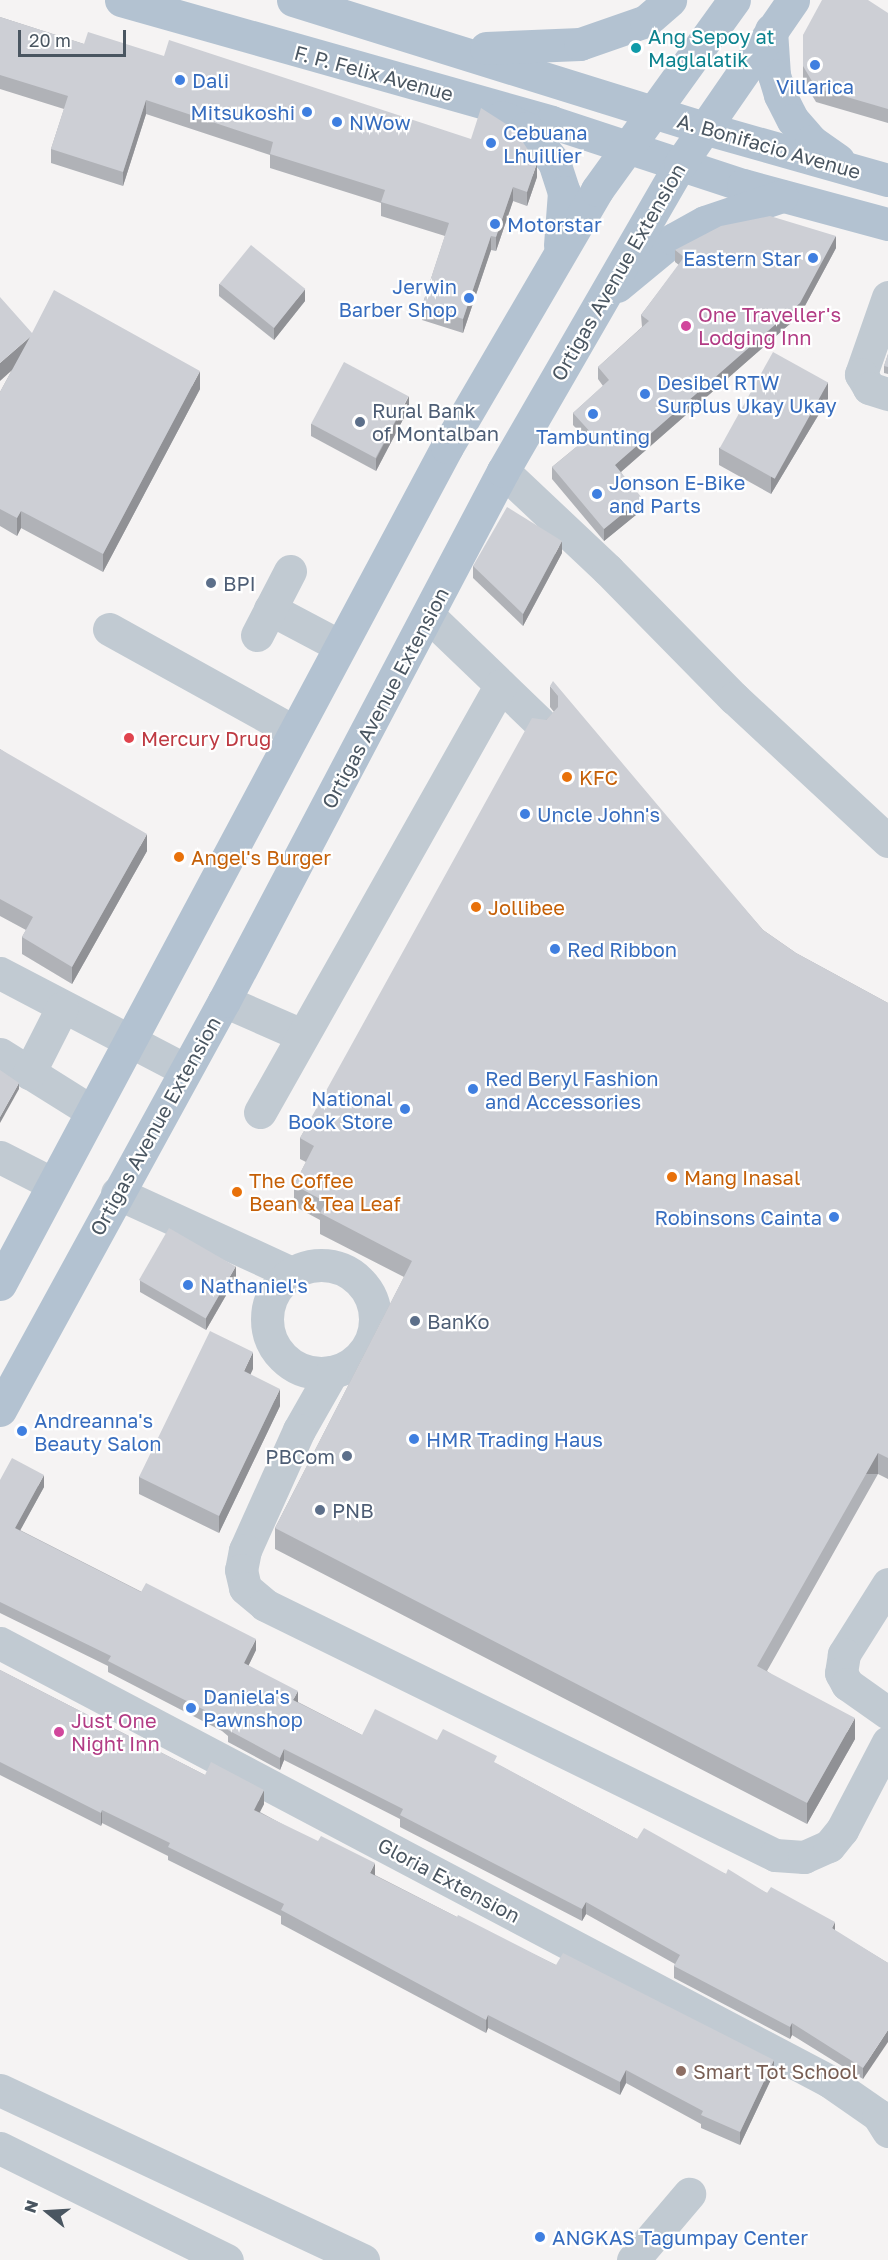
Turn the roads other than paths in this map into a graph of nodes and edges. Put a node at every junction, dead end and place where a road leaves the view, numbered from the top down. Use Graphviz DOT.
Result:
graph roads {
  1 [pos="121,0"];
  2 [pos="293,0"];
  3 [pos="670,0"];
  4 [pos="734,0"];
  5 [pos="793,0"];
  6 [pos="771,30"];
  7 [pos="442,44"];
  8 [pos="460,97"];
  9 [pos="651,111"];
  10 [pos="704,128"];
  11 [pos="626,147"];
  12 [pos="680,164"];
  13 [pos="855,171"];
  14 [pos="888,180"];
  15 [pos="782,196"];
  16 [pos="888,224"];
  17 [pos="558,255"];
  18 [pos="888,297"];
  19 [pos="600,302"];
  20 [pos="888,394"];
  21 [pos="503,471"];
  22 [pos="290,571"];
  23 [pos="429,616"];
  24 [pos="109,629"];
  25 [pos="338,645"];
  26 [pos="501,685"];
  27 [pos="540,723"];
  28 [pos="293,731"];
  29 [pos="888,842"];
  30 [pos="0,973"];
  31 [pos="224,1001"];
  32 [pos="62,1008"];
  33 [pos="302,1035"];
  34 [pos="128,1041"];
  35 [pos="0,1054"];
  36 [pos="184,1069"];
  37 [pos="30,1072"];
  38 [pos="91,1111"];
  39 [pos="260,1112"];
  40 [pos="0,1158"];
  41 [pos="53,1184"];
  42 [pos="117,1193"];
  43 [pos="292,1273"];
  44 [pos="0,1284"];
  45 [pos="332,1372"];
  46 [pos="0,1410"];
  47 [pos="888,1584"];
  48 [pos="0,1643"];
  49 [pos="888,1713"];
  50 [pos="888,1742"];
  51 [pos="0,2091"];
  52 [pos="885,2116"];
  53 [pos="0,2148"];
  54 [pos="689,2194"];
  55 [pos="227,2260"];
  56 [pos="363,2260"];
  57 [pos="633,2260"];
  1 -- 8 [label="main road, F. P. Felix Avenue"];
  2 -- 7 [label="main road"];
  3 -- 7 [label="main road"];
  4 -- 9 [label="main road"];
  5 -- 6 [label="main road, Ortigas Avenue Extension"];
  6 -- 10 [label="main road, Ortigas Avenue Extension"];
  6 -- 13 [label="main road"];
  7 -- 9 [label="main road"];
  8 -- 11 [label="main road, F. P. Felix Avenue"];
  8 -- 17 [label="main road"];
  9 -- 10 [label="main road, A. Bonifacio Avenue"];
  9 -- 11 [label="main road"];
  10 -- 12 [label="main road, Ortigas Avenue Extension"];
  10 -- 13 [label="main road, A. Bonifacio Avenue"];
  11 -- 12 [label="main road"];
  11 -- 17 [label="main road"];
  12 -- 15 [label="main road"];
  12 -- 19 [label="main road, Ortigas Avenue Extension"];
  13 -- 14 [label="main road, A. Bonifacio Avenue"];
  15 -- 16 [label="main road"];
  15 -- 19 [label="main road"];
  17 -- 25 [label="main road"];
  18 -- 20 [label="street"];
  19 -- 21 [label="main road, Ortigas Avenue Extension"];
  21 -- 23 [label="main road, Ortigas Avenue Extension"];
  21 -- 29 [label="street"];
  22 -- 25 [label="street"];
  23 -- 26 [label="street"];
  23 -- 31 [label="main road, Ortigas Avenue Extension"];
  24 -- 28 [label="street"];
  25 -- 28 [label="main road"];
  26 -- 27 [label="street"];
  26 -- 33 [label="street"];
  28 -- 34 [label="main road"];
  30 -- 32 [label="street"];
  31 -- 33 [label="street"];
  31 -- 36 [label="main road, Ortigas Avenue Extension"];
  32 -- 34 [label="street"];
  32 -- 37 [label="street"];
  33 -- 39 [label="street"];
  34 -- 36 [label="street"];
  34 -- 38 [label="main road"];
  35 -- 37 [label="street"];
  36 -- 42 [label="main road, Ortigas Avenue Extension"];
  37 -- 38 [label="street"];
  38 -- 41 [label="main road"];
  40 -- 41 [label="street"];
  41 -- 44 [label="main road"];
  42 -- 43 [label="street"];
  42 -- 46 [label="main road, Ortigas Avenue Extension"];
  43 -- 45 [label="street"];
  43 -- 45 [label="street"];
  45 -- 50 [label="street"];
  47 -- 49 [label="street"];
  48 -- 52 [label="street, Gloria Extension"];
  51 -- 56 [label="street"];
  53 -- 55 [label="street"];
  54 -- 57 [label="street"];
}
